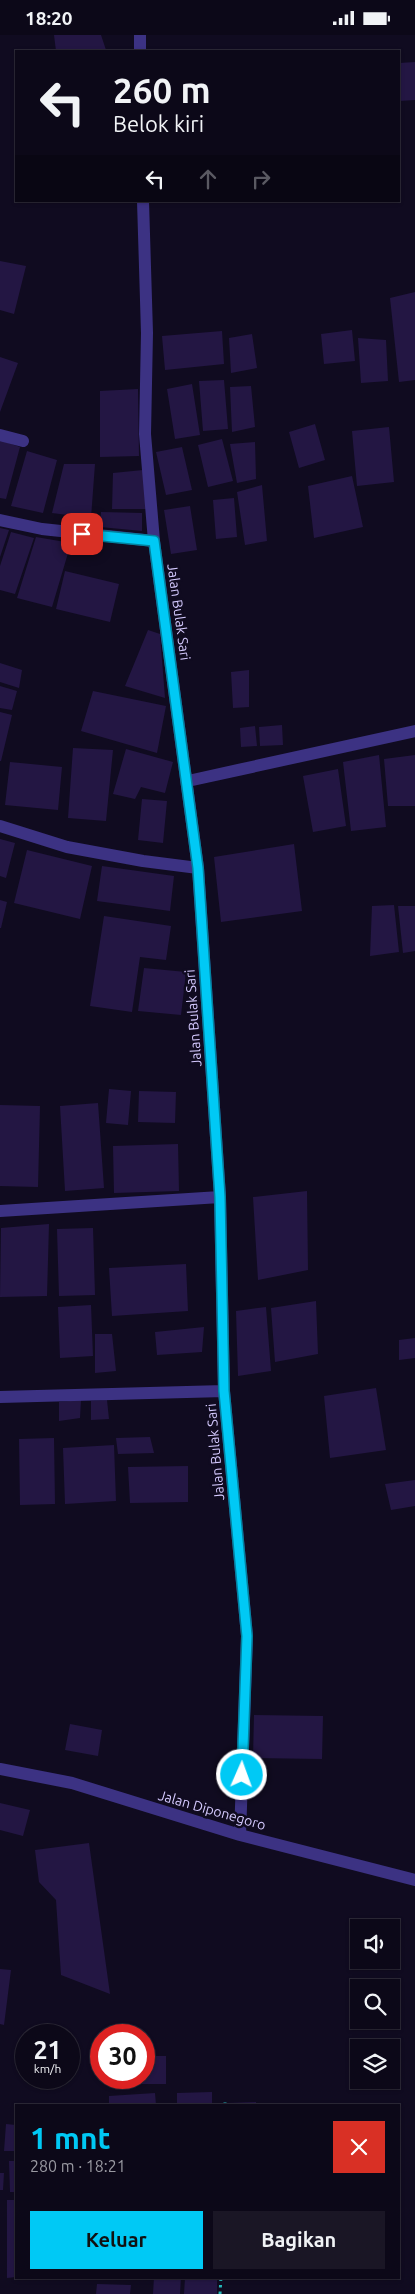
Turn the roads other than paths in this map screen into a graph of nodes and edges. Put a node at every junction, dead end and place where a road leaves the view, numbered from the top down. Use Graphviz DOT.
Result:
graph roads {
  1 [pos="140,35"];
  2 [pos="140,50"];
  3 [pos="144,202"];
  4 [pos="0,435"];
  5 [pos="23,441"];
  6 [pos="0,520"];
  7 [pos="154,541"];
  8 [pos="415,731"];
  9 [pos="188,781"];
  10 [pos="0,826"];
  11 [pos="198,868"];
  12 [pos="220,1197"];
  13 [pos="0,1211"];
  14 [pos="224,1391"];
  15 [pos="0,1397"];
  16 [pos="0,1769"];
  17 [pos="240,1835"];
  18 [pos="415,1880"];
  1 -- 2 [label="street"];
  3 -- 7 [label="street, Jalan Bulak Sari"];
  4 -- 5 [label="street"];
  6 -- 7 [label="street"];
  7 -- 9 [label="street, Jalan Bulak Sari"];
  8 -- 9 [label="street"];
  9 -- 11 [label="street, Jalan Bulak Sari"];
  10 -- 11 [label="street"];
  11 -- 12 [label="street, Jalan Bulak Sari"];
  12 -- 13 [label="street"];
  12 -- 14 [label="street, Jalan Bulak Sari"];
  14 -- 15 [label="street"];
  14 -- 17 [label="street, Jalan Bulak Sari"];
  16 -- 17 [label="street, Jalan Diponegoro"];
  17 -- 18 [label="street, Jalan Diponegoro"];
}
